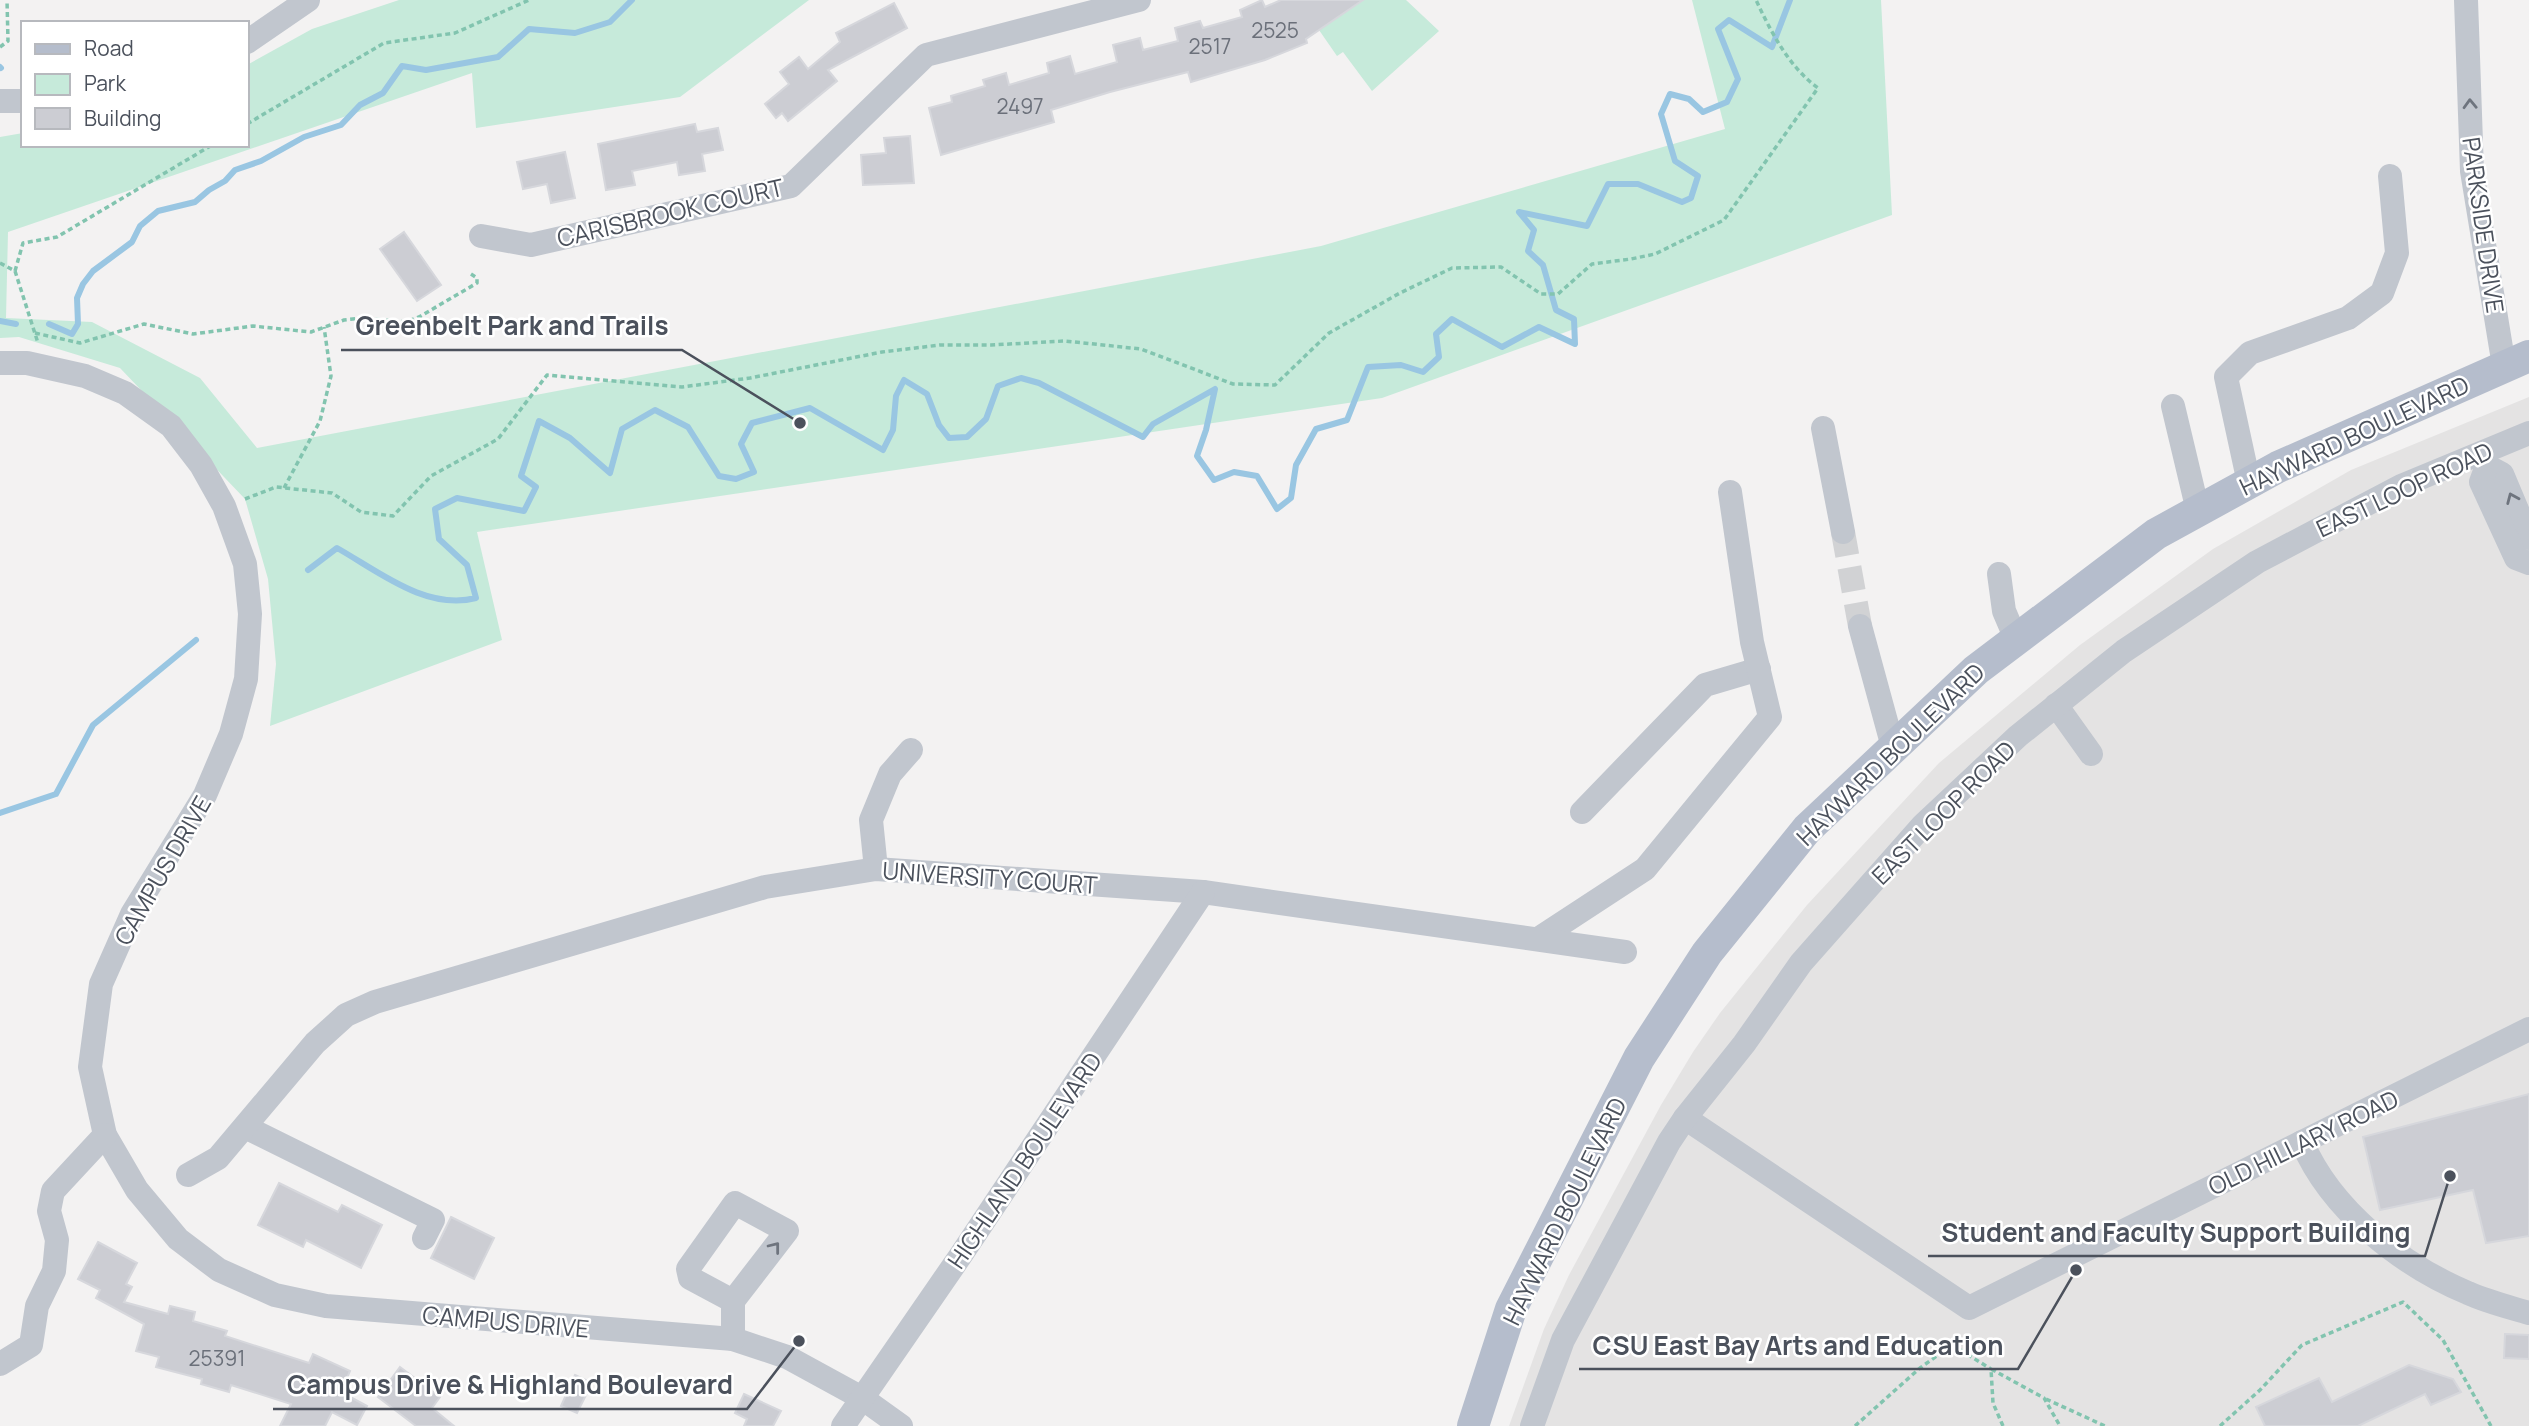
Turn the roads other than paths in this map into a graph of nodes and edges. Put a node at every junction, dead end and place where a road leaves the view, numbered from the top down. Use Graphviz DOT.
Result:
graph roads {
  1 [pos="308,0"];
  2 [pos="1139,0"];
  3 [pos="2466,0"];
  4 [pos="248,41"];
  5 [pos="21,101"];
  6 [pos="0,102"];
  7 [pos="2390,176"];
  8 [pos="481,236"];
  9 [pos="2516,361"];
  10 [pos="0,363"];
  11 [pos="2173,406"];
  12 [pos="1823,428"];
  13 [pos="2529,433"];
  14 [pos="2483,459"];
  15 [pos="2249,483"];
  16 [pos="1730,492"];
  17 [pos="2198,511"];
  18 [pos="1843,532"];
  19 [pos="2529,538"];
  20 [pos="2529,563"];
  21 [pos="1999,574"];
  22 [pos="1860,626"];
  23 [pos="2016,639"];
  24 [pos="1759,669"];
  25 [pos="2056,705"];
  26 [pos="1893,747"];
  27 [pos="911,750"];
  28 [pos="2091,754"];
  29 [pos="1583,812"];
  30 [pos="876,869"];
  31 [pos="1203,892"];
  32 [pos="1538,939"];
  33 [pos="1625,953"];
  34 [pos="2529,1029"];
  35 [pos="1685,1118"];
  36 [pos="245,1127"];
  37 [pos="105,1135"];
  38 [pos="2302,1142"];
  39 [pos="188,1175"];
  40 [pos="424,1238"];
  41 [pos="733,1301"];
  42 [pos="2529,1313"];
  43 [pos="733,1339"];
  44 [pos="0,1364"];
  45 [pos="862,1398"];
  46 [pos="843,1426"];
  47 [pos="901,1426"];
  48 [pos="1473,1426"];
  49 [pos="1532,1426"];
  1 -- 4 [label="street"];
  2 -- 8 [label="street, CARISBROOK COURT"];
  9 -- 3 [label="street, PARKSIDE DRIVE, one-way"];
  5 -- 6 [label="street"];
  7 -- 15 [label="street"];
  9 -- 15 [label="main road, HAYWARD BOULEVARD"];
  10 -- 37 [label="street, CAMPUS DRIVE"];
  11 -- 17 [label="street"];
  12 -- 18 [label="street"];
  13 -- 14 [label="street, EAST LOOP ROAD"];
  19 -- 14 [label="street, one-way"];
  14 -- 20 [label="street"];
  14 -- 25 [label="street, EAST LOOP ROAD"];
  15 -- 17 [label="main road, HAYWARD BOULEVARD"];
  16 -- 24 [label="street"];
  17 -- 23 [label="main road, HAYWARD BOULEVARD"];
  21 -- 23 [label="street"];
  22 -- 26 [label="street"];
  23 -- 26 [label="main road, HAYWARD BOULEVARD"];
  24 -- 29 [label="street"];
  24 -- 32 [label="street"];
  25 -- 28 [label="street"];
  25 -- 35 [label="street, EAST LOOP ROAD"];
  26 -- 48 [label="main road, HAYWARD BOULEVARD"];
  27 -- 30 [label="street"];
  30 -- 31 [label="street, UNIVERSITY COURT"];
  30 -- 36 [label="street, UNIVERSITY COURT"];
  31 -- 32 [label="street, UNIVERSITY COURT"];
  31 -- 45 [label="street, HIGHLAND BOULEVARD"];
  32 -- 33 [label="street, UNIVERSITY COURT"];
  34 -- 38 [label="street, OLD HILLARY ROAD"];
  35 -- 38 [label="street, OLD HILLARY ROAD"];
  35 -- 49 [label="street, EAST LOOP ROAD"];
  36 -- 39 [label="street, UNIVERSITY COURT"];
  36 -- 40 [label="street"];
  37 -- 43 [label="street, CAMPUS DRIVE"];
  37 -- 44 [label="street"];
  38 -- 42 [label="street"];
  41 -- 43 [label="street"];
  43 -- 45 [label="street, CAMPUS DRIVE"];
  45 -- 46 [label="street, HIGHLAND BOULEVARD"];
  45 -- 47 [label="street, CAMPUS DRIVE"];
}
